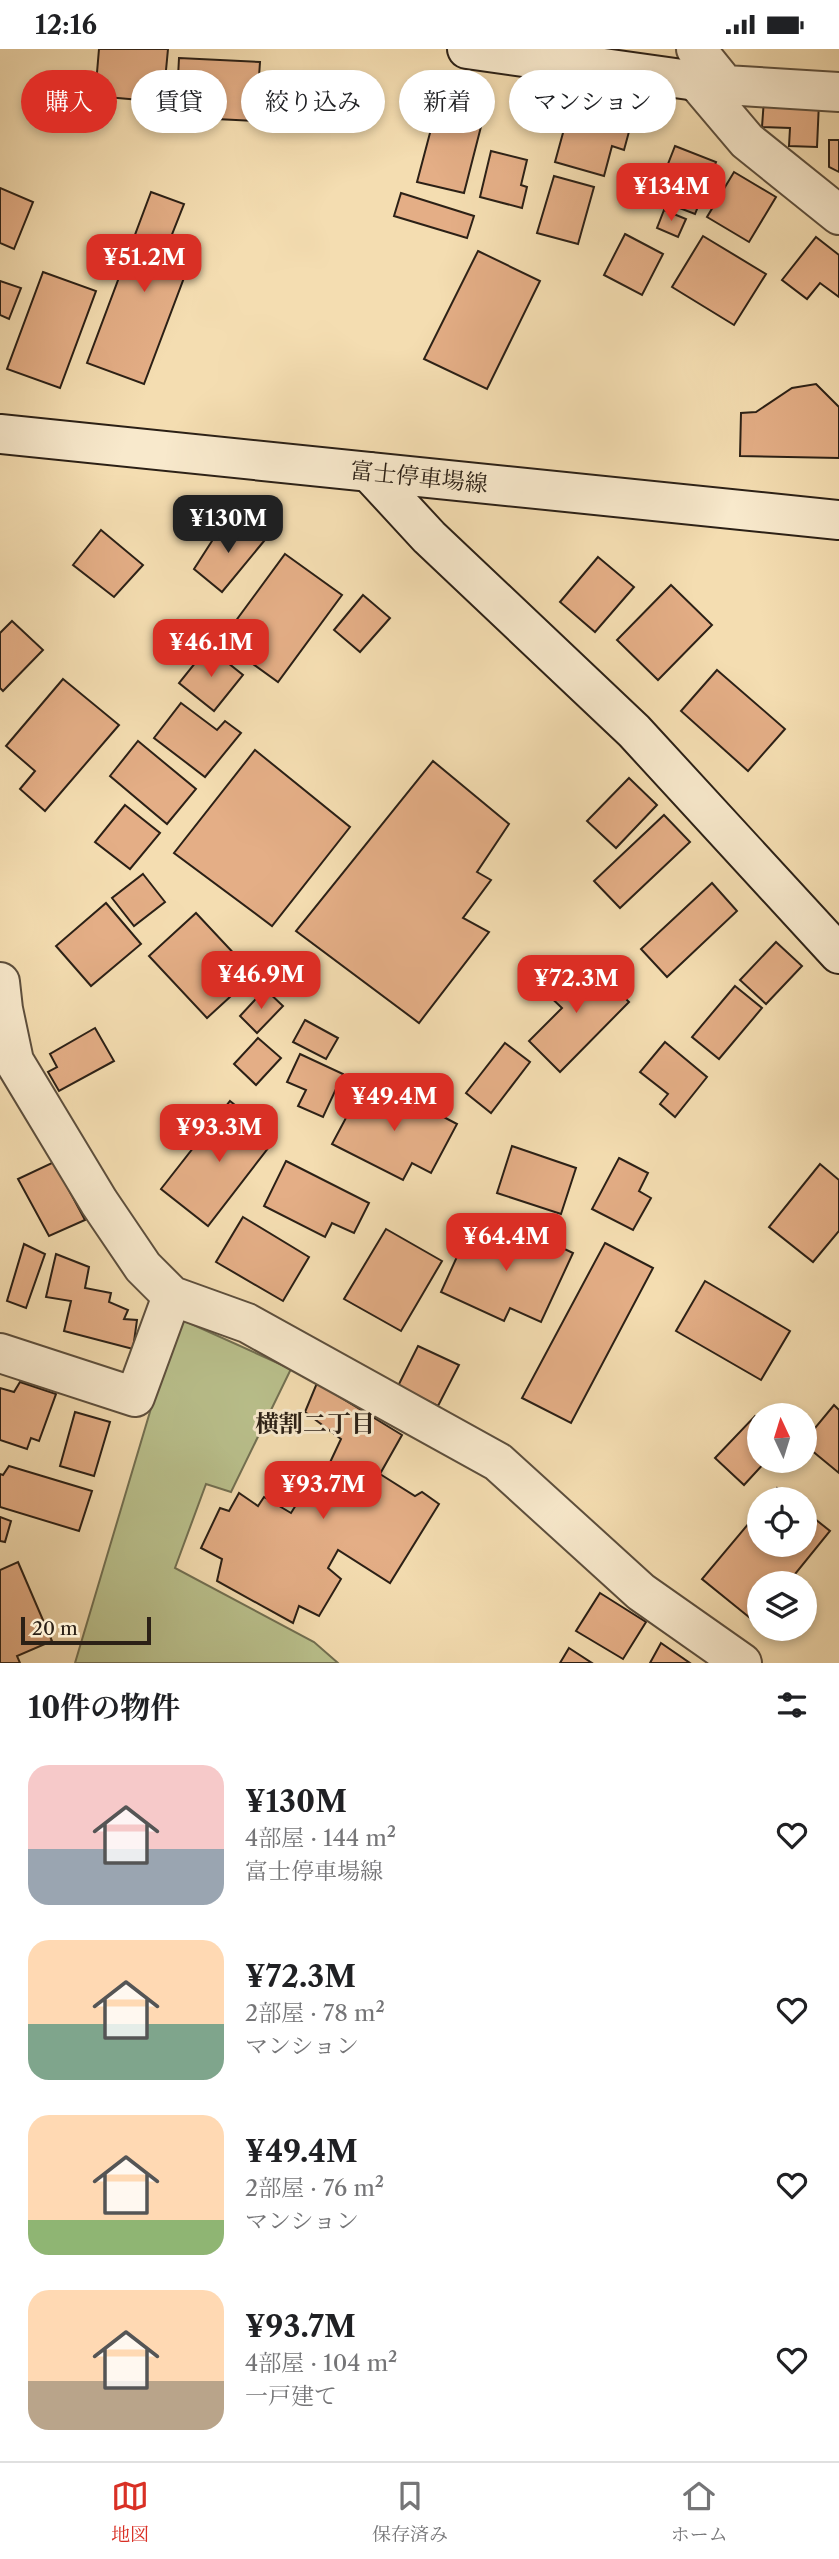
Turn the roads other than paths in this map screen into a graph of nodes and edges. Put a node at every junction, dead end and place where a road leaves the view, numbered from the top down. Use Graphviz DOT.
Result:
graph roads {
  1 [pos="467,49"];
  2 [pos="706,72"];
  3 [pos="839,92"];
  4 [pos="839,215"];
  5 [pos="0,434"];
  6 [pos="369,472"];
  7 [pos="839,520"];
  8 [pos="839,954"];
  9 [pos="1,1000"];
  10 [pos="172,1296"];
  11 [pos="0,1353"];
  12 [pos="742,1663"];
  1 -- 2 [label="street"];
  2 -- 3 [label="street"];
  2 -- 4 [label="street"];
  5 -- 6 [label="street, 富士停車場線"];
  6 -- 7 [label="street, 富士停車場線"];
  6 -- 8 [label="street"];
  9 -- 10 [label="street"];
  10 -- 11 [label="street"];
  10 -- 12 [label="street"];
}
